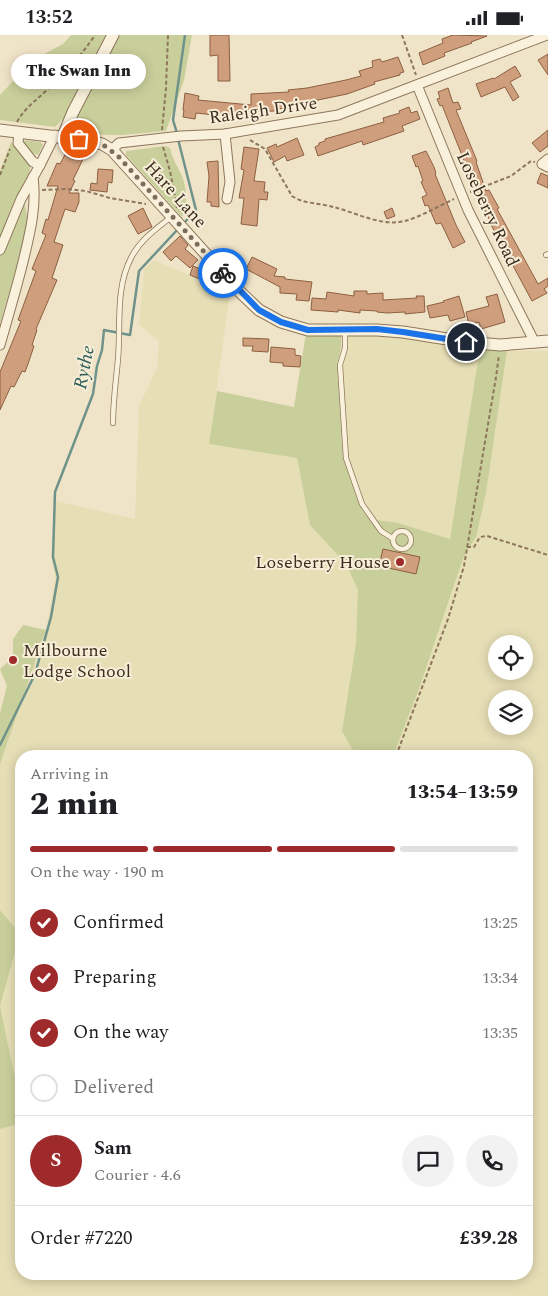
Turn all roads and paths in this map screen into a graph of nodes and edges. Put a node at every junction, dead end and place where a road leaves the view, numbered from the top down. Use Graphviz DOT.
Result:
graph roads {
  1 [pos="95,35"];
  2 [pos="113,35"];
  3 [pos="168,35"];
  4 [pos="402,35"];
  5 [pos="547,35"];
  6 [pos="418,85"];
  7 [pos="12,133"];
  8 [pos="225,134"];
  9 [pos="59,136"];
  10 [pos="161,138"];
  11 [pos="250,140"];
  12 [pos="112,150"];
  13 [pos="546,163"];
  14 [pos="40,165"];
  15 [pos="0,175"];
  16 [pos="34,177"];
  17 [pos="35,192"];
  18 [pos="462,196"];
  19 [pos="228,199"];
  20 [pos="163,206"];
  21 [pos="173,217"];
  22 [pos="0,250"];
  23 [pos="345,330"];
  24 [pos="548,341"];
  25 [pos="535,343"];
  26 [pos="0,345"];
  27 [pos="500,345"];
  28 [pos="112,423"];
  29 [pos="392,538"];
  30 [pos="467,547"];
  31 [pos="548,555"];
  32 [pos="398,750"];
  1 -- 7 [label="path"];
  2 -- 9 [label="street"];
  3 -- 10 [label="path"];
  4 -- 6 [label="path"];
  5 -- 6 [label="street, Raleigh Drive"];
  6 -- 8 [label="street, Raleigh Drive"];
  6 -- 18 [label="street, Loseberry Road"];
  7 -- 9 [label="street"];
  7 -- 14 [label="street"];
  7 -- 15 [label="path"];
  8 -- 10 [label="street, Raleigh Drive"];
  8 -- 19 [label="street"];
  9 -- 12 [label="street"];
  9 -- 14 [label="street"];
  10 -- 12 [label="street, Raleigh Drive"];
  10 -- 21 [label="path"];
  11 -- 18 [label="path"];
  12 -- 20 [label="street, Hare Lane"];
  13 -- 18 [label="path"];
  14 -- 16 [label="street"];
  16 -- 17 [label="street"];
  16 -- 22 [label="street"];
  17 -- 20 [label="path"];
  17 -- 26 [label="street"];
  18 -- 25 [label="street, Loseberry Road"];
  20 -- 21 [label="street, Hare Lane"];
  21 -- 23 [label="street, Hare Lane"];
  21 -- 28 [label="lane"];
  23 -- 27 [label="street, Hare Lane"];
  23 -- 29 [label="lane"];
  24 -- 25 [label="street, Hare Lane"];
  25 -- 27 [label="street, Hare Lane"];
  27 -- 30 [label="path"];
  29 -- 29 [label="lane"];
  30 -- 31 [label="path"];
  30 -- 32 [label="path"];
}
